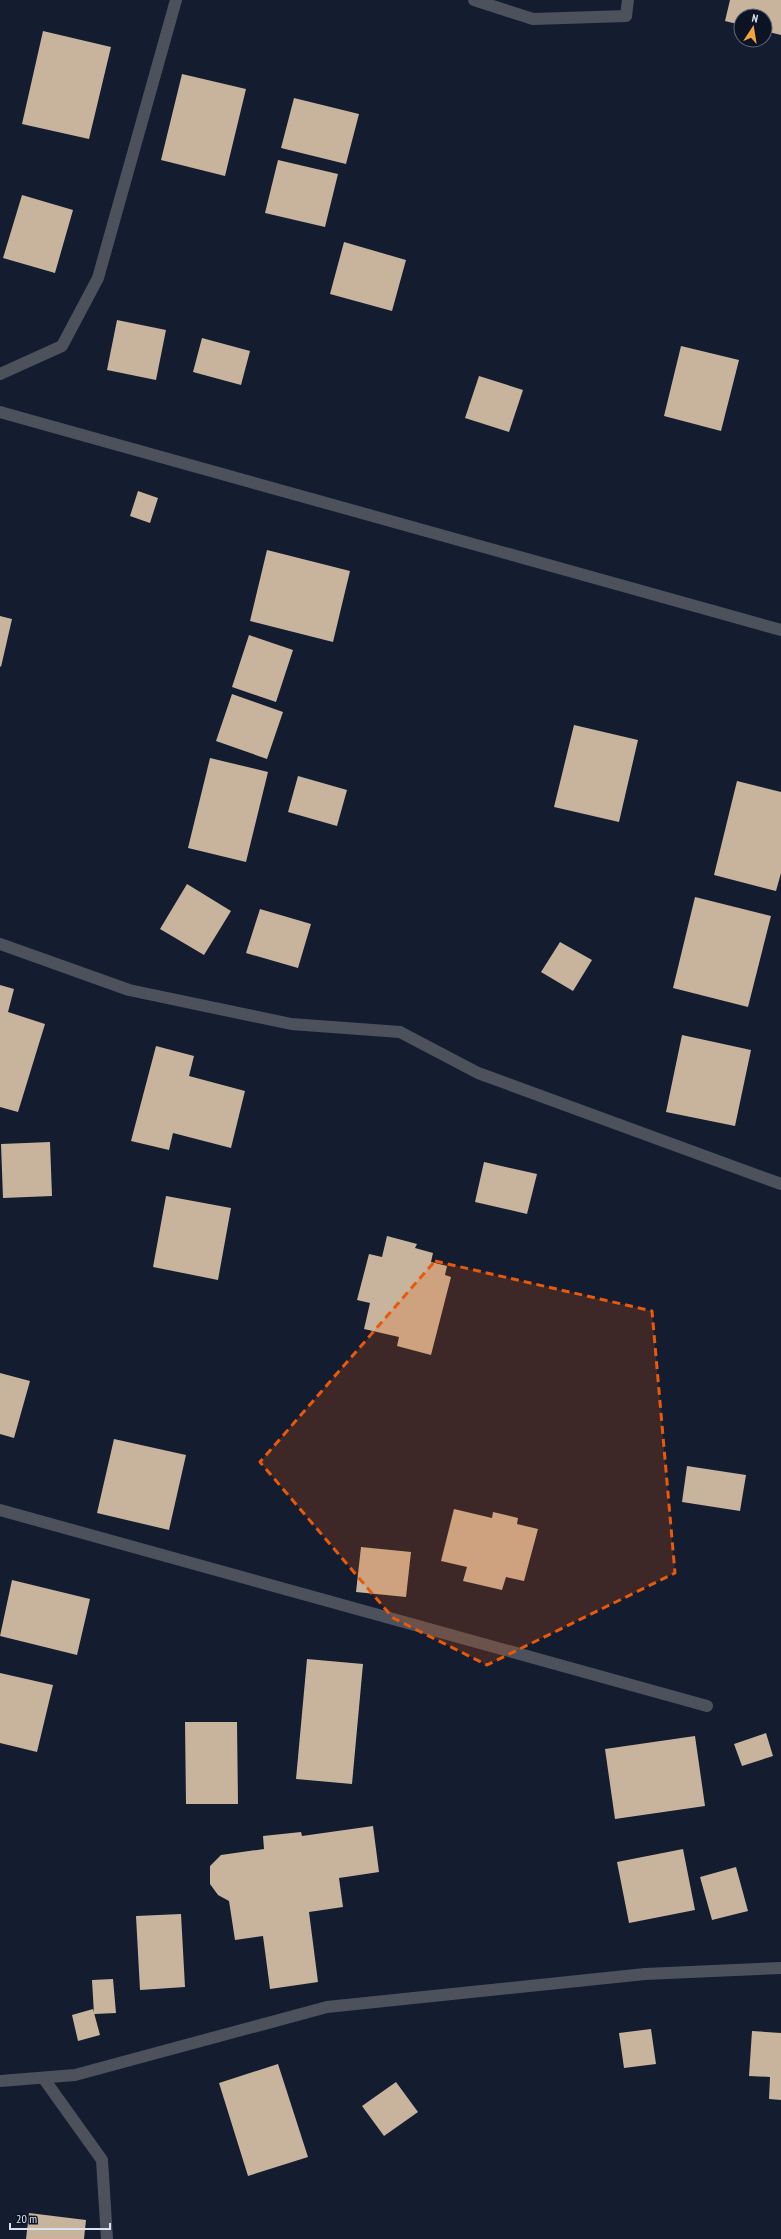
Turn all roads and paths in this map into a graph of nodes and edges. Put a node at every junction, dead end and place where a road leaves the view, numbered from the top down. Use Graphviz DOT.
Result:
graph roads {
  1 [pos="176,0"];
  2 [pos="474,0"];
  3 [pos="628,0"];
  4 [pos="0,374"];
  5 [pos="0,412"];
  6 [pos="781,630"];
  7 [pos="0,944"];
  8 [pos="781,1184"];
  9 [pos="0,1510"];
  10 [pos="707,1706"];
  11 [pos="781,1968"];
  12 [pos="44,2079"];
  13 [pos="0,2081"];
  14 [pos="107,2239"];
  1 -- 4 [label="street"];
  2 -- 3 [label="street"];
  5 -- 6 [label="street"];
  7 -- 8 [label="street"];
  9 -- 10 [label="street"];
  11 -- 12 [label="street"];
  12 -- 13 [label="street"];
  12 -- 14 [label="street"];
}
